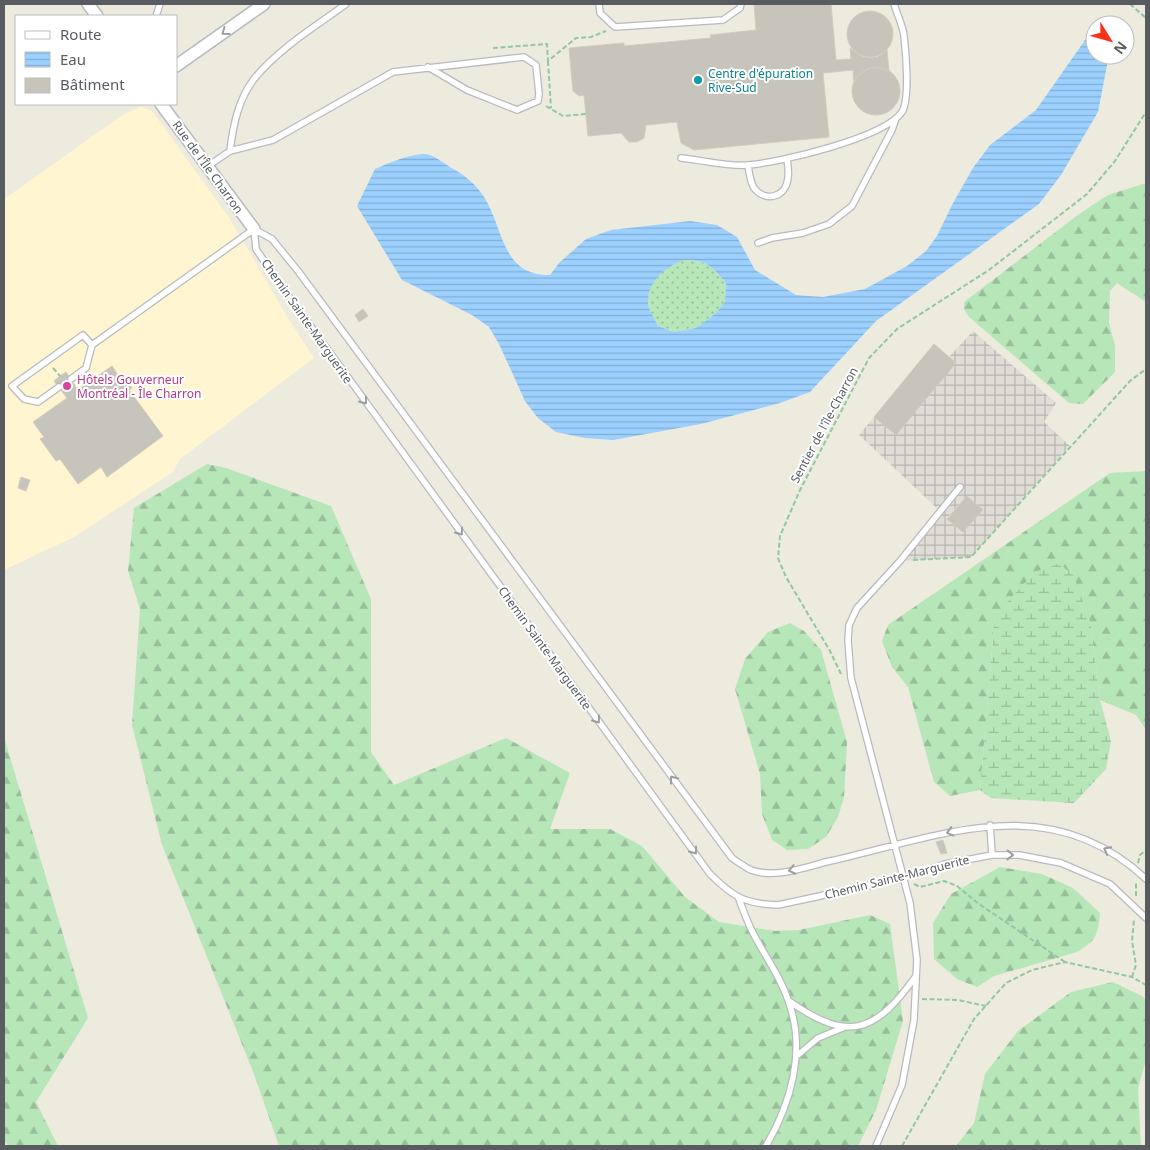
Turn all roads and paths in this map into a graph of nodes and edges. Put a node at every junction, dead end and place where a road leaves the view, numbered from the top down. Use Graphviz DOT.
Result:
graph roads {
  1 [pos="88,4"];
  2 [pos="264,4"];
  3 [pos="346,4"];
  4 [pos="599,4"];
  5 [pos="741,4"];
  6 [pos="894,4"];
  7 [pos="1130,4"];
  8 [pos="96,15"];
  9 [pos="1146,18"];
  10 [pos="615,27"];
  11 [pos="493,48"];
  12 [pos="548,61"];
  13 [pos="178,65"];
  14 [pos="428,67"];
  15 [pos="538,102"];
  16 [pos="162,105"];
  17 [pos="551,109"];
  18 [pos="1146,112"];
  19 [pos="586,114"];
  20 [pos="896,118"];
  21 [pos="230,151"];
  22 [pos="681,158"];
  23 [pos="787,159"];
  24 [pos="748,165"];
  25 [pos="208,166"];
  26 [pos="254,229"];
  27 [pos="758,243"];
  28 [pos="92,345"];
  29 [pos="1146,369"];
  30 [pos="56,372"];
  31 [pos="60,376"];
  32 [pos="71,379"];
  33 [pos="59,387"];
  34 [pos="960,487"];
  35 [pos="900,561"];
  36 [pos="843,680"];
  37 [pos="990,825"];
  38 [pos="896,847"];
  39 [pos="992,855"];
  40 [pos="904,878"];
  41 [pos="1146,879"];
  42 [pos="739,899"];
  43 [pos="1146,918"];
  44 [pos="1065,962"];
  45 [pos="916,976"];
  46 [pos="1146,985"];
  47 [pos="915,998"];
  48 [pos="789,1001"];
  49 [pos="986,1006"];
  50 [pos="845,1027"];
  51 [pos="798,1055"];
  52 [pos="766,1146"];
  53 [pos="876,1146"];
  54 [pos="902,1146"];
  1 -- 8 [label="street"];
  2 -- 13 [label="street, one-way"];
  3 -- 21 [label="lane"];
  4 -- 10 [label="lane"];
  5 -- 10 [label="lane"];
  6 -- 20 [label="lane"];
  7 -- 9 [label="path"];
  10 -- 12 [label="path"];
  11 -- 12 [label="path"];
  12 -- 17 [label="path"];
  14 -- 15 [label="lane"];
  14 -- 15 [label="lane"];
  14 -- 21 [label="lane"];
  15 -- 17 [label="path"];
  16 -- 25 [label="street, Rue de l'Île Charron"];
  17 -- 19 [label="path"];
  18 -- 36 [label="path, Sentier de l'île-Charron"];
  20 -- 23 [label="lane"];
  20 -- 27 [label="lane"];
  21 -- 25 [label="lane"];
  22 -- 24 [label="lane"];
  23 -- 24 [label="lane"];
  23 -- 24 [label="lane"];
  25 -- 26 [label="street, Rue de l'Île Charron"];
  26 -- 28 [label="lane"];
  38 -- 26 [label="lane, Chemin Sainte-Marguerite, one-way"];
  26 -- 42 [label="lane, Chemin Sainte-Marguerite, one-way"];
  28 -- 32 [label="lane"];
  28 -- 33 [label="lane"];
  29 -- 35 [label="path"];
  30 -- 31 [label="path"];
  34 -- 35 [label="lane"];
  35 -- 38 [label="lane"];
  37 -- 38 [label="lane, Chemin Sainte-Marguerite, one-way"];
  37 -- 39 [label="lane"];
  41 -- 37 [label="lane, Chemin Sainte-Marguerite, one-way"];
  38 -- 40 [label="lane"];
  39 -- 40 [label="lane, Chemin Sainte-Marguerite"];
  39 -- 43 [label="lane, Chemin Sainte-Marguerite, one-way"];
  40 -- 42 [label="lane, Chemin Sainte-Marguerite"];
  40 -- 44 [label="path"];
  40 -- 45 [label="lane"];
  42 -- 48 [label="lane"];
  44 -- 46 [label="path"];
  44 -- 49 [label="path"];
  45 -- 47 [label="lane"];
  45 -- 50 [label="lane"];
  47 -- 49 [label="path"];
  47 -- 53 [label="lane"];
  48 -- 50 [label="lane"];
  48 -- 51 [label="lane"];
  49 -- 54 [label="path"];
  50 -- 51 [label="lane"];
  51 -- 52 [label="lane"];
}
